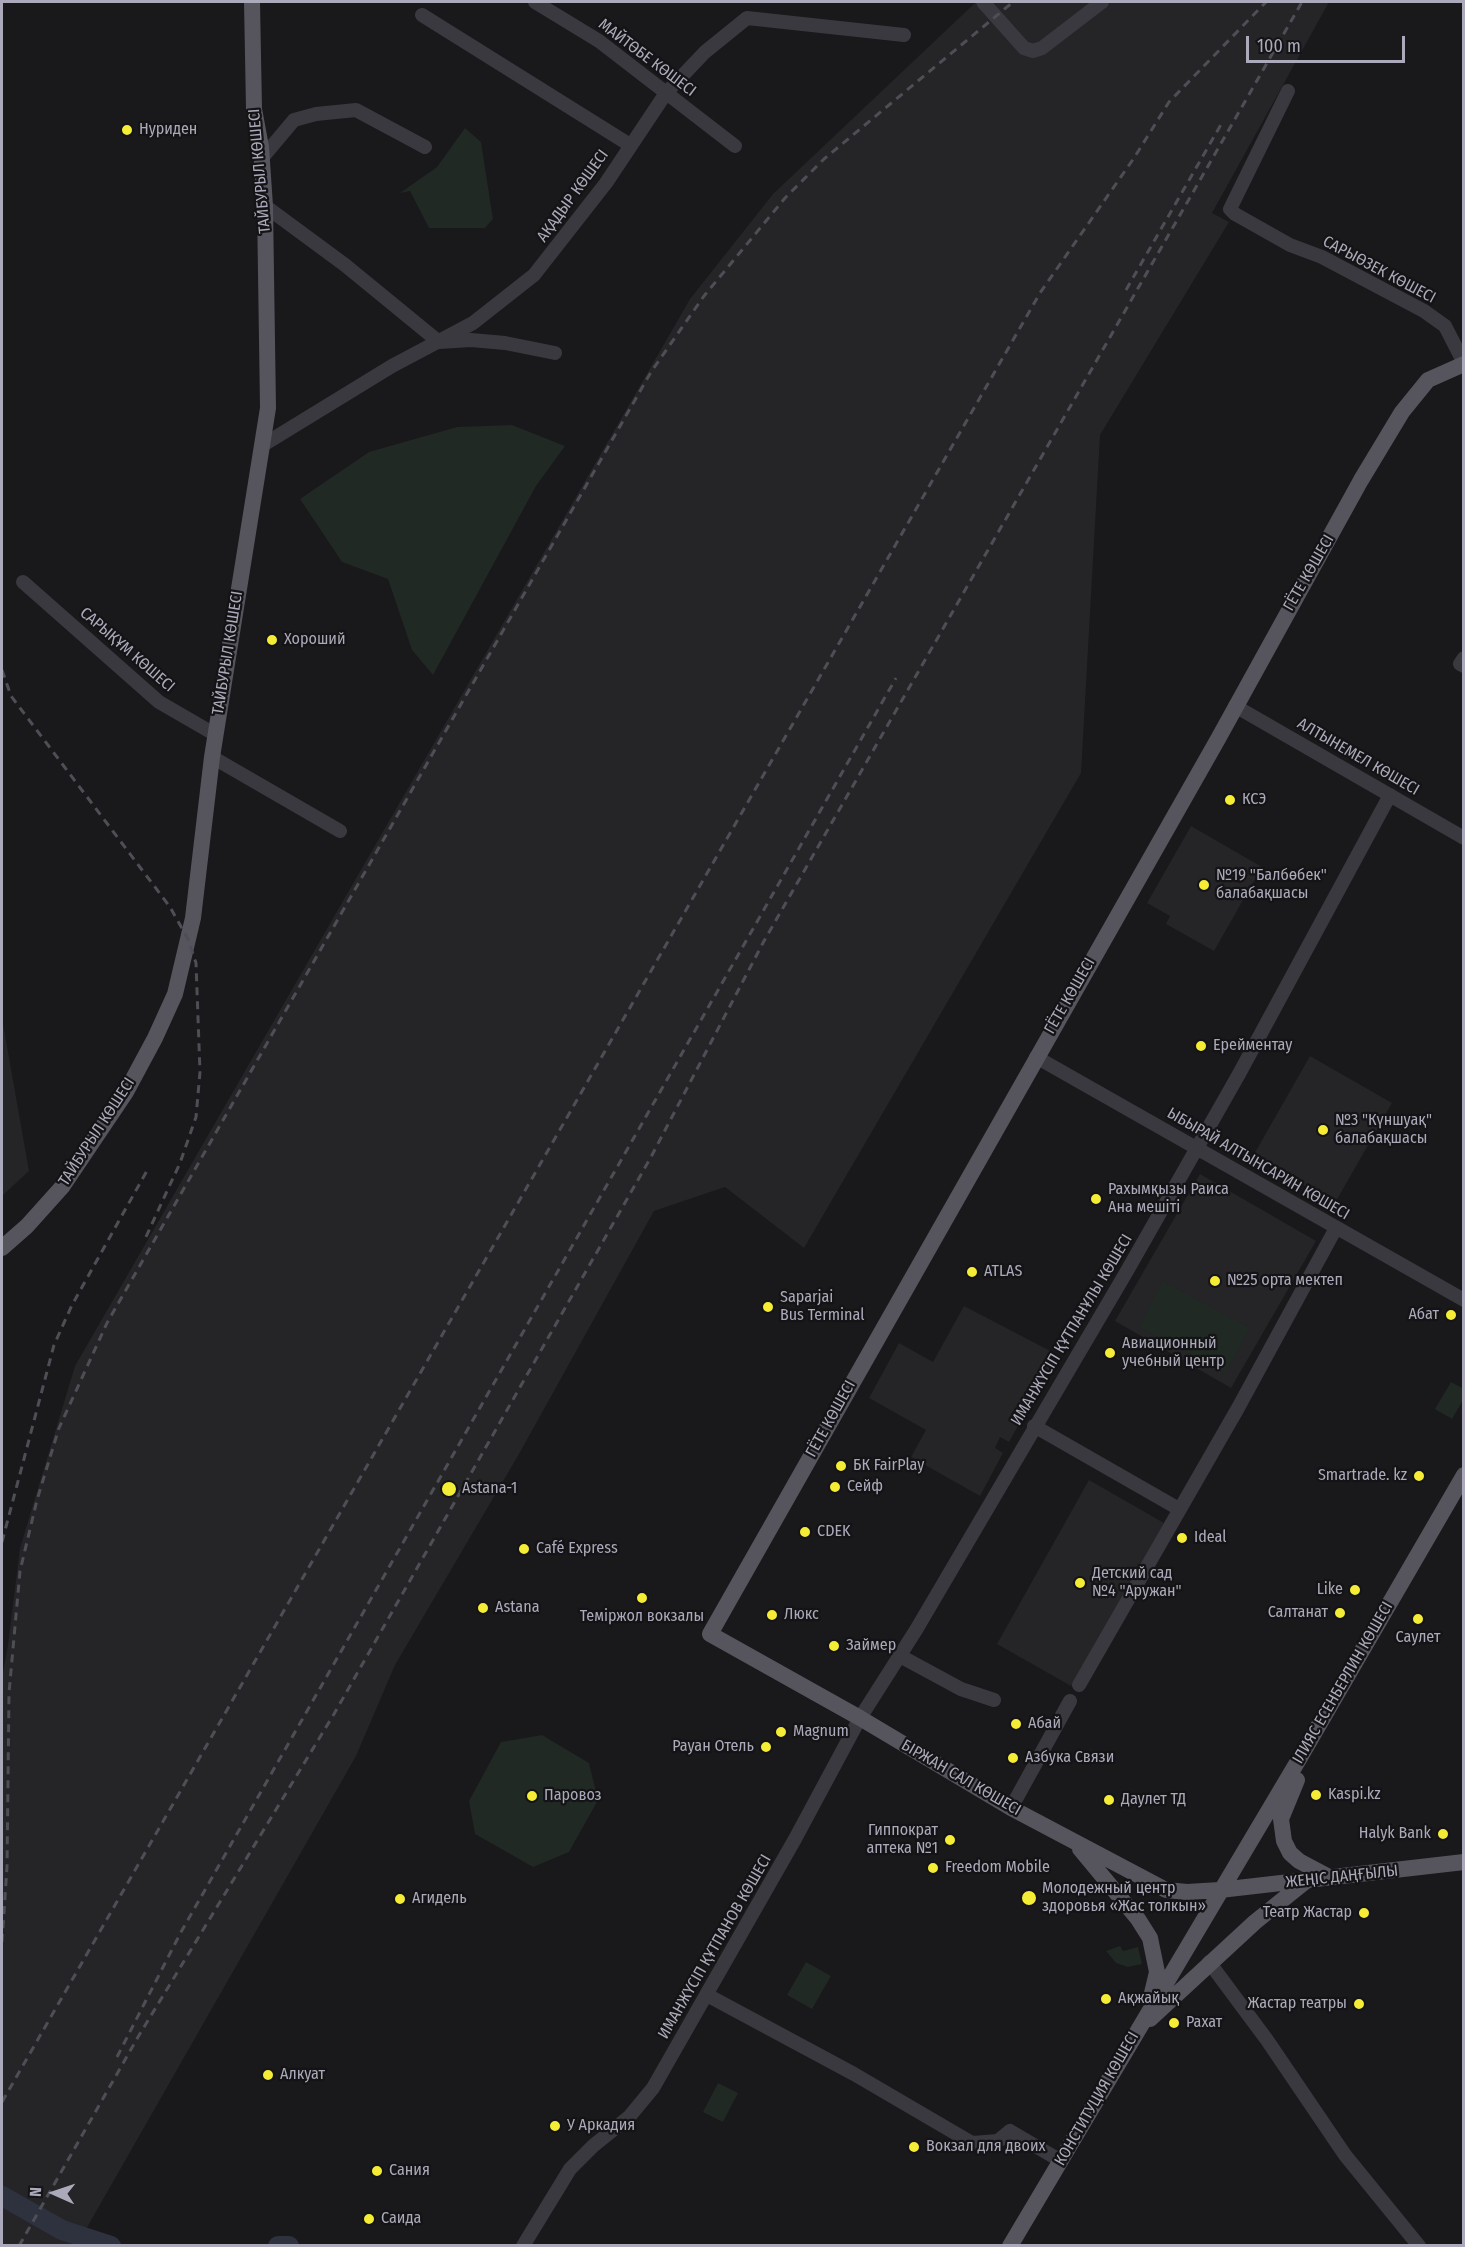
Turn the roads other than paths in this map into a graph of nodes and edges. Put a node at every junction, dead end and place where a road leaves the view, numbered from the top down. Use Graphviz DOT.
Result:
graph roads {
  1 [pos="252,2"];
  2 [pos="535,2"];
  3 [pos="983,2"];
  4 [pos="1102,2"];
  5 [pos="422,15"];
  6 [pos="904,35"];
  7 [pos="1288,91"];
  8 [pos="666,93"];
  9 [pos="630,145"];
  10 [pos="735,146"];
  11 [pos="425,147"];
  12 [pos="262,158"];
  13 [pos="265,206"];
  14 [pos="439,342"];
  15 [pos="555,353"];
  16 [pos="1464,363"];
  17 [pos="263,445"];
  18 [pos="23,582"];
  19 [pos="1235,706"];
  20 [pos="216,735"];
  21 [pos="212,758"];
  22 [pos="1390,795"];
  23 [pos="340,831"];
  24 [pos="1464,838"];
  25 [pos="1035,1057"];
  26 [pos="1197,1148"];
  27 [pos="1336,1228"];
  28 [pos="2,1248"];
  29 [pos="1464,1300"];
  30 [pos="1034,1426"];
  31 [pos="1464,1475"];
  32 [pos="1179,1509"];
  33 [pos="710,1634"];
  34 [pos="900,1656"];
  35 [pos="1079,1685"];
  36 [pos="994,1700"];
  37 [pos="1070,1701"];
  38 [pos="860,1718"];
  39 [pos="1314,1734"];
  40 [pos="1011,1808"];
  41 [pos="1073,1842"];
  42 [pos="1464,1862"];
  43 [pos="1332,1879"];
  44 [pos="1306,1881"];
  45 [pos="1220,1890"];
  46 [pos="1209,1962"];
  47 [pos="707,1995"];
  48 [pos="1146,2014"];
  49 [pos="1136,2032"];
  50 [pos="1061,2161"];
  51 [pos="1013,2244"];
  52 [pos="523,2246"];
  53 [pos="1419,2246"];
  1 -- 12 [label="main road, ТАЙБУРЫЛ КӨШЕСІ"];
  2 -- 8 [label="street, МАЙТӨБЕ КӨШЕСІ"];
  3 -- 4 [label="street"];
  5 -- 9 [label="street"];
  6 -- 8 [label="street, АҚАДЫР КӨШЕСІ"];
  7 -- 16 [label="street, САРЫӨЗЕК КӨШЕСІ"];
  8 -- 9 [label="street, АҚАДЫР КӨШЕСІ"];
  8 -- 10 [label="street, МАЙТӨБЕ КӨШЕСІ"];
  9 -- 14 [label="street, АҚАДЫР КӨШЕСІ"];
  11 -- 12 [label="street"];
  12 -- 13 [label="main road, ТАЙБУРЫЛ КӨШЕСІ"];
  13 -- 14 [label="street"];
  13 -- 17 [label="main road, ТАЙБУРЫЛ КӨШЕСІ"];
  14 -- 15 [label="street"];
  14 -- 17 [label="street, АҚАДЫР КӨШЕСІ"];
  16 -- 19 [label="main road, ГЁТЕ КӨШЕСІ"];
  17 -- 20 [label="main road, ТАЙБУРЫЛ КӨШЕСІ"];
  18 -- 20 [label="street, САРЫҚҰМ КӨШЕСІ"];
  19 -- 22 [label="street, АЛТЫНЕМЕЛ КӨШЕСІ"];
  19 -- 25 [label="main road, ГЁТЕ КӨШЕСІ"];
  20 -- 21 [label="main road, ТАЙБУРЫЛ КӨШЕСІ"];
  21 -- 23 [label="street"];
  21 -- 28 [label="main road, ТАЙБУРЫЛ КӨШЕСІ"];
  22 -- 24 [label="street, АЛТЫНЕМЕЛ КӨШЕСІ"];
  22 -- 26 [label="street, ИМАНЖҮСІП ҚҰТПАНҰЛЫ КӨШЕСІ"];
  25 -- 26 [label="street, ЫБЫРАЙ АЛТЫНСАРИН КӨШЕСІ"];
  25 -- 33 [label="main road, ГЁТЕ КӨШЕСІ"];
  26 -- 27 [label="street, ЫБЫРАЙ АЛТЫНСАРИН КӨШЕСІ"];
  26 -- 30 [label="street, ИМАНЖҮСІП ҚҰТПАНҰЛЫ КӨШЕСІ"];
  27 -- 29 [label="street, ЫБЫРАЙ АЛТЫНСАРИН КӨШЕСІ"];
  27 -- 32 [label="street"];
  30 -- 32 [label="street"];
  30 -- 34 [label="street, ИМАНЖҮСІП ҚҰТПАНҰЛЫ КӨШЕСІ"];
  31 -- 39 [label="main road, ІЛИЯС ЕСЕНБЕРЛИН КӨШЕСІ"];
  32 -- 35 [label="street"];
  33 -- 38 [label="main road, БІРЖАН САЛ КӨШЕСІ"];
  34 -- 36 [label="street"];
  34 -- 38 [label="street, ИМАНЖҮСІП ҚҰТПАНҰЛЫ КӨШЕСІ"];
  37 -- 40 [label="street"];
  38 -- 40 [label="main road, БІРЖАН САЛ КӨШЕСІ"];
  38 -- 47 [label="street, ИМАНЖҮСІП ҚҰТПАНОВ КӨШЕСІ"];
  39 -- 43 [label="main road"];
  39 -- 45 [label="main road, ІЛИЯС ЕСЕНБЕРЛИН КӨШЕСІ"];
  40 -- 41 [label="main road, БІРЖАН САЛ КӨШЕСІ"];
  41 -- 45 [label="main road, БІРЖАН САЛ КӨШЕСІ"];
  41 -- 48 [label="main road"];
  42 -- 43 [label="main road, ЖЕҢІС ДАҢҒЫЛЫ"];
  43 -- 44 [label="main road, ЖЕҢІС ДАҢҒЫЛЫ"];
  44 -- 45 [label="main road, ЖЕҢІС ДАҢҒЫЛЫ"];
  44 -- 46 [label="main road"];
  45 -- 48 [label="main road, КОНСТИТУЦИЯ КӨШЕСІ"];
  46 -- 49 [label="main road"];
  46 -- 53 [label="street"];
  47 -- 50 [label="street"];
  47 -- 52 [label="street, ИМАНЖҮСІП ҚҰТПАНОВ КӨШЕСІ"];
  48 -- 49 [label="main road, КОНСТИТУЦИЯ КӨШЕСІ"];
  49 -- 50 [label="main road, КОНСТИТУЦИЯ КӨШЕСІ"];
  50 -- 51 [label="main road, КОНСТИТУЦИЯ КӨШЕСІ"];
}
